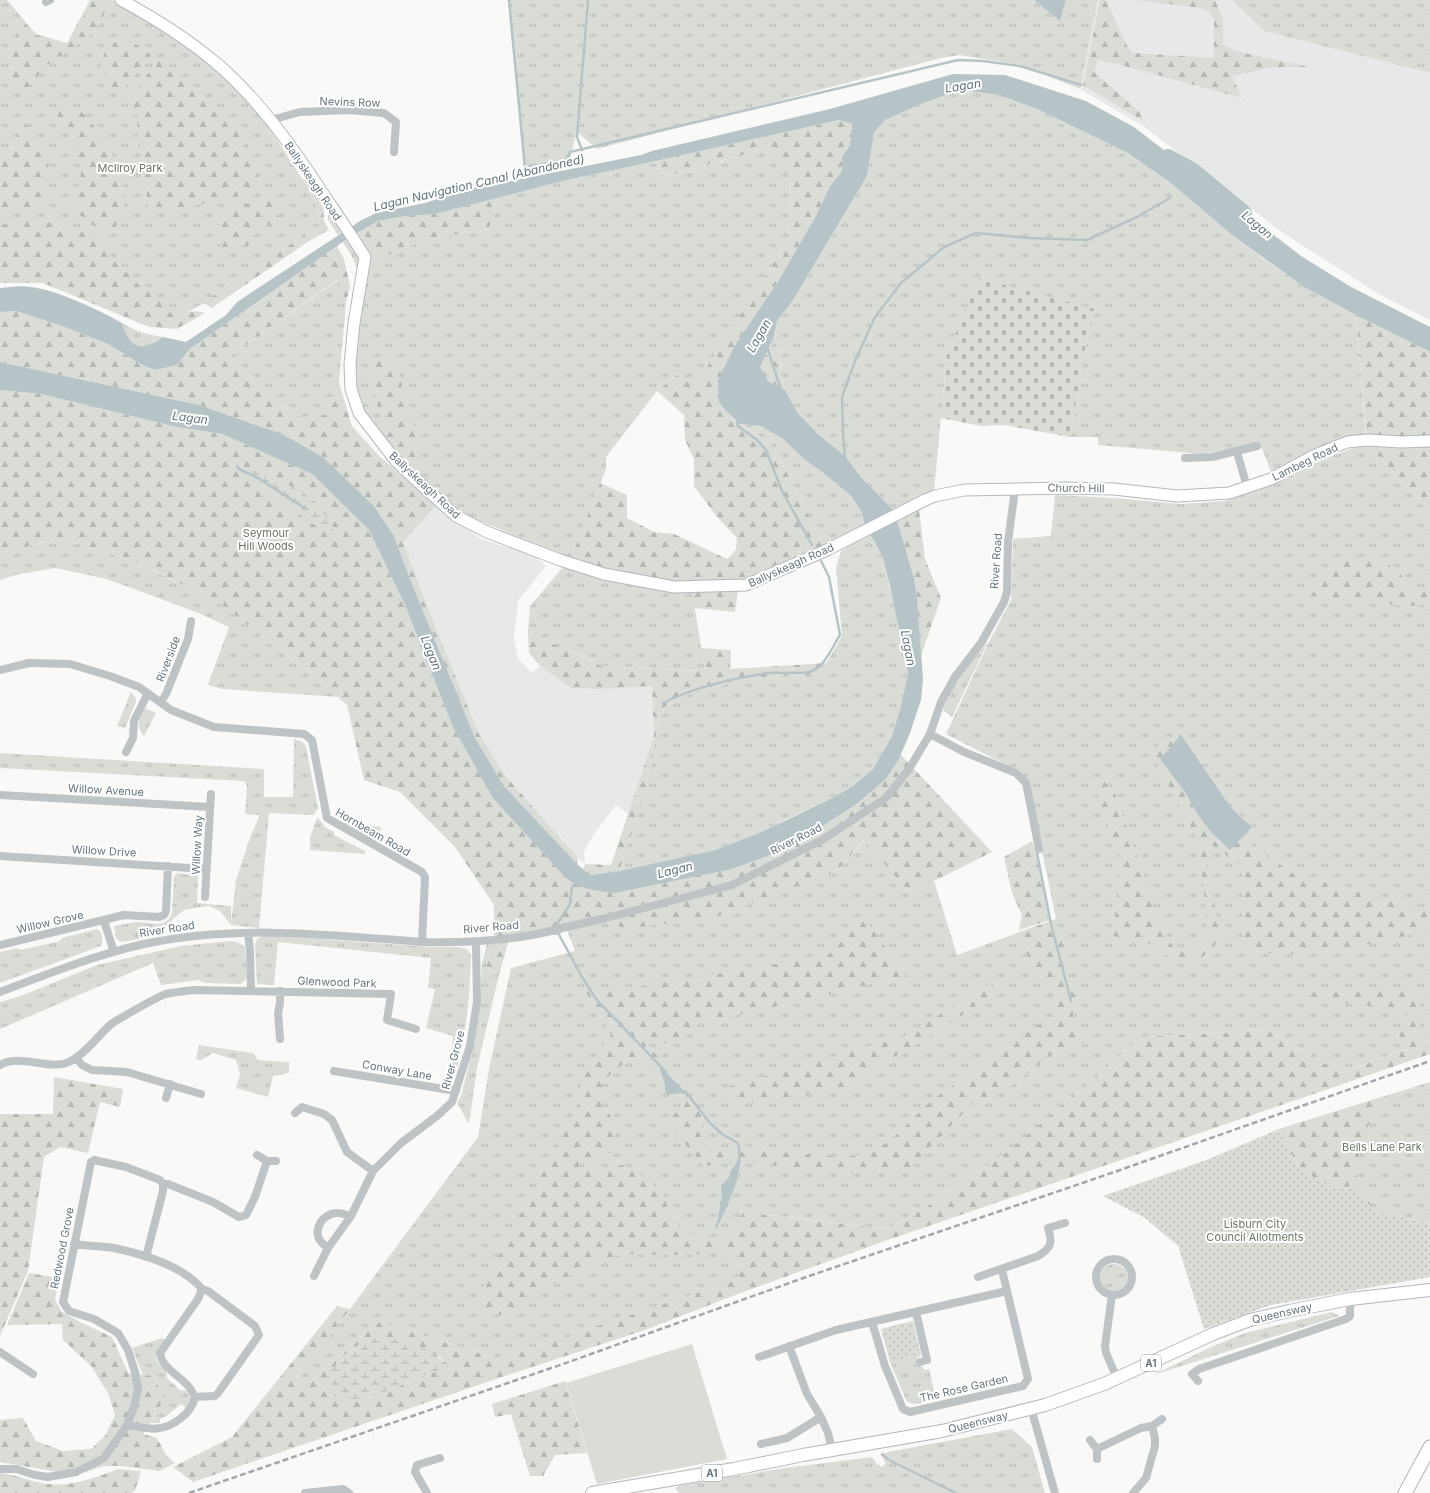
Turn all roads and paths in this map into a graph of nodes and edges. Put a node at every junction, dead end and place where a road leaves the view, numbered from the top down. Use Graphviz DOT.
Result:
graph roads {
  1 [pos="121,0"];
  2 [pos="271,120"];
  3 [pos="394,152"];
  4 [pos="1430,441"];
  5 [pos="1257,446"];
  6 [pos="1237,452"];
  7 [pos="1185,458"];
  8 [pos="1247,487"];
  9 [pos="1015,489"];
  10 [pos="1229,492"];
  11 [pos="924,501"];
  12 [pos="191,621"];
  13 [pos="0,670"];
  14 [pos="148,693"];
  15 [pos="161,702"];
  16 [pos="930,734"];
  17 [pos="126,752"];
  18 [pos="211,794"];
  19 [pos="0,795"];
  20 [pos="210,807"];
  21 [pos="1039,849"];
  22 [pos="0,856"];
  23 [pos="168,866"];
  24 [pos="206,869"];
  25 [pos="205,897"];
  26 [pos="104,921"];
  27 [pos="248,932"];
  28 [pos="422,942"];
  29 [pos="476,942"];
  30 [pos="0,945"];
  31 [pos="114,952"];
  32 [pos="251,990"];
  33 [pos="280,991"];
  34 [pos="0,992"];
  35 [pos="416,1029"];
  36 [pos="280,1039"];
  37 [pos="76,1058"];
  38 [pos="0,1065"];
  39 [pos="334,1070"];
  40 [pos="170,1084"];
  41 [pos="456,1091"];
  42 [pos="201,1094"];
  43 [pos="166,1098"];
  44 [pos="295,1113"];
  45 [pos="257,1155"];
  46 [pos="276,1160"];
  47 [pos="267,1161"];
  48 [pos="373,1171"];
  49 [pos="163,1184"];
  50 [pos="350,1216"];
  51 [pos="1065,1223"];
  52 [pos="74,1244"];
  53 [pos="328,1248"];
  54 [pos="146,1257"];
  55 [pos="1002,1270"];
  56 [pos="314,1276"];
  57 [pos="978,1278"];
  58 [pos="202,1289"];
  59 [pos="1430,1290"];
  60 [pos="1006,1291"];
  61 [pos="1112,1295"];
  62 [pos="1350,1299"];
  63 [pos="916,1312"];
  64 [pos="872,1322"];
  65 [pos="788,1346"];
  66 [pos="0,1352"];
  67 [pos="759,1357"];
  68 [pos="920,1362"];
  69 [pos="33,1374"];
  70 [pos="1117,1378"];
  71 [pos="1198,1381"];
  72 [pos="195,1397"];
  73 [pos="1031,1408"];
  74 [pos="821,1418"];
  75 [pos="1162,1419"];
  76 [pos="127,1425"];
  77 [pos="1152,1426"];
  78 [pos="1090,1440"];
  79 [pos="761,1444"];
  80 [pos="1430,1448"];
  81 [pos="1097,1449"];
  82 [pos="832,1450"];
  83 [pos="440,1458"];
  84 [pos="1097,1459"];
  85 [pos="0,1469"];
  86 [pos="305,1493"];
  87 [pos="349,1493"];
  88 [pos="427,1493"];
  89 [pos="592,1493"];
  90 [pos="1055,1493"];
  91 [pos="1133,1493"];
  92 [pos="1405,1493"];
  1 -- 2 [label="main road, Ballyskeagh Road"];
  2 -- 3 [label="street, Nevins Row"];
  2 -- 11 [label="main road, Ballyskeagh Road"];
  4 -- 8 [label="main road, Lambeg Road"];
  5 -- 6 [label="street"];
  6 -- 7 [label="street"];
  6 -- 8 [label="street"];
  8 -- 10 [label="main road, Lambeg Road"];
  9 -- 10 [label="main road, Church Hill"];
  9 -- 11 [label="main road, Church Hill"];
  9 -- 16 [label="street, River Road"];
  12 -- 15 [label="street, Riverside"];
  13 -- 14 [label="street, Hornbeam Road"];
  14 -- 15 [label="street, Hornbeam Road"];
  14 -- 17 [label="street"];
  15 -- 28 [label="street, Hornbeam Road"];
  16 -- 21 [label="street"];
  16 -- 29 [label="street, River Road"];
  18 -- 20 [label="street, Willow Way"];
  19 -- 20 [label="street, Willow Avenue"];
  20 -- 24 [label="street, Willow Way"];
  22 -- 23 [label="street, Willow Drive"];
  23 -- 24 [label="street, Willow Drive"];
  23 -- 26 [label="street, Willow Grove"];
  24 -- 25 [label="street, Willow Way"];
  26 -- 30 [label="street, Willow Grove"];
  26 -- 31 [label="street"];
  27 -- 28 [label="street, River Road"];
  27 -- 31 [label="street, River Road"];
  27 -- 32 [label="street"];
  28 -- 29 [label="street, River Road"];
  29 -- 41 [label="street, River Grove"];
  31 -- 34 [label="street, River Road"];
  32 -- 33 [label="street, Glenwood Park"];
  32 -- 37 [label="street, Glenwood Park"];
  33 -- 35 [label="street, Glenwood Park"];
  33 -- 36 [label="street"];
  37 -- 38 [label="street"];
  37 -- 40 [label="street"];
  39 -- 41 [label="street, Conway Lane"];
  40 -- 42 [label="street"];
  40 -- 43 [label="street"];
  41 -- 48 [label="street, River Grove"];
  44 -- 48 [label="street"];
  45 -- 47 [label="street"];
  46 -- 47 [label="street"];
  47 -- 49 [label="street, Redwood Grove"];
  48 -- 50 [label="street, River Grove"];
  49 -- 52 [label="street, Redwood Grove"];
  49 -- 54 [label="street"];
  50 -- 53 [label="street, River Grove"];
  50 -- 53 [label="street"];
  51 -- 55 [label="street"];
  52 -- 54 [label="street"];
  52 -- 76 [label="street, Redwood Grove"];
  53 -- 56 [label="street, River Grove"];
  54 -- 58 [label="street"];
  55 -- 57 [label="street"];
  55 -- 60 [label="street, The Rose Garden"];
  58 -- 72 [label="street"];
  58 -- 72 [label="street"];
  59 -- 62 [label="main road, Queensway / A1"];
  60 -- 63 [label="street"];
  60 -- 64 [label="street, The Rose Garden"];
  61 -- 61 [label="street"];
  61 -- 70 [label="street"];
  62 -- 70 [label="main road, Queensway / A1"];
  62 -- 71 [label="street"];
  63 -- 64 [label="street"];
  63 -- 68 [label="street"];
  64 -- 65 [label="street"];
  65 -- 67 [label="street"];
  65 -- 74 [label="street"];
  66 -- 69 [label="street"];
  70 -- 73 [label="main road, Queensway / A1"];
  72 -- 76 [label="street"];
  73 -- 82 [label="main road, Queensway / A1"];
  73 -- 90 [label="street"];
  74 -- 79 [label="street"];
  74 -- 82 [label="street"];
  75 -- 77 [label="street"];
  76 -- 85 [label="street, Redwood Grove"];
  77 -- 81 [label="street"];
  77 -- 91 [label="street"];
  78 -- 81 [label="street"];
  80 -- 92 [label="highway"];
  81 -- 84 [label="street"];
  82 -- 89 [label="main road, Queensway / A1"];
  83 -- 88 [label="street"];
  86 -- 87 [label="street"];
}
